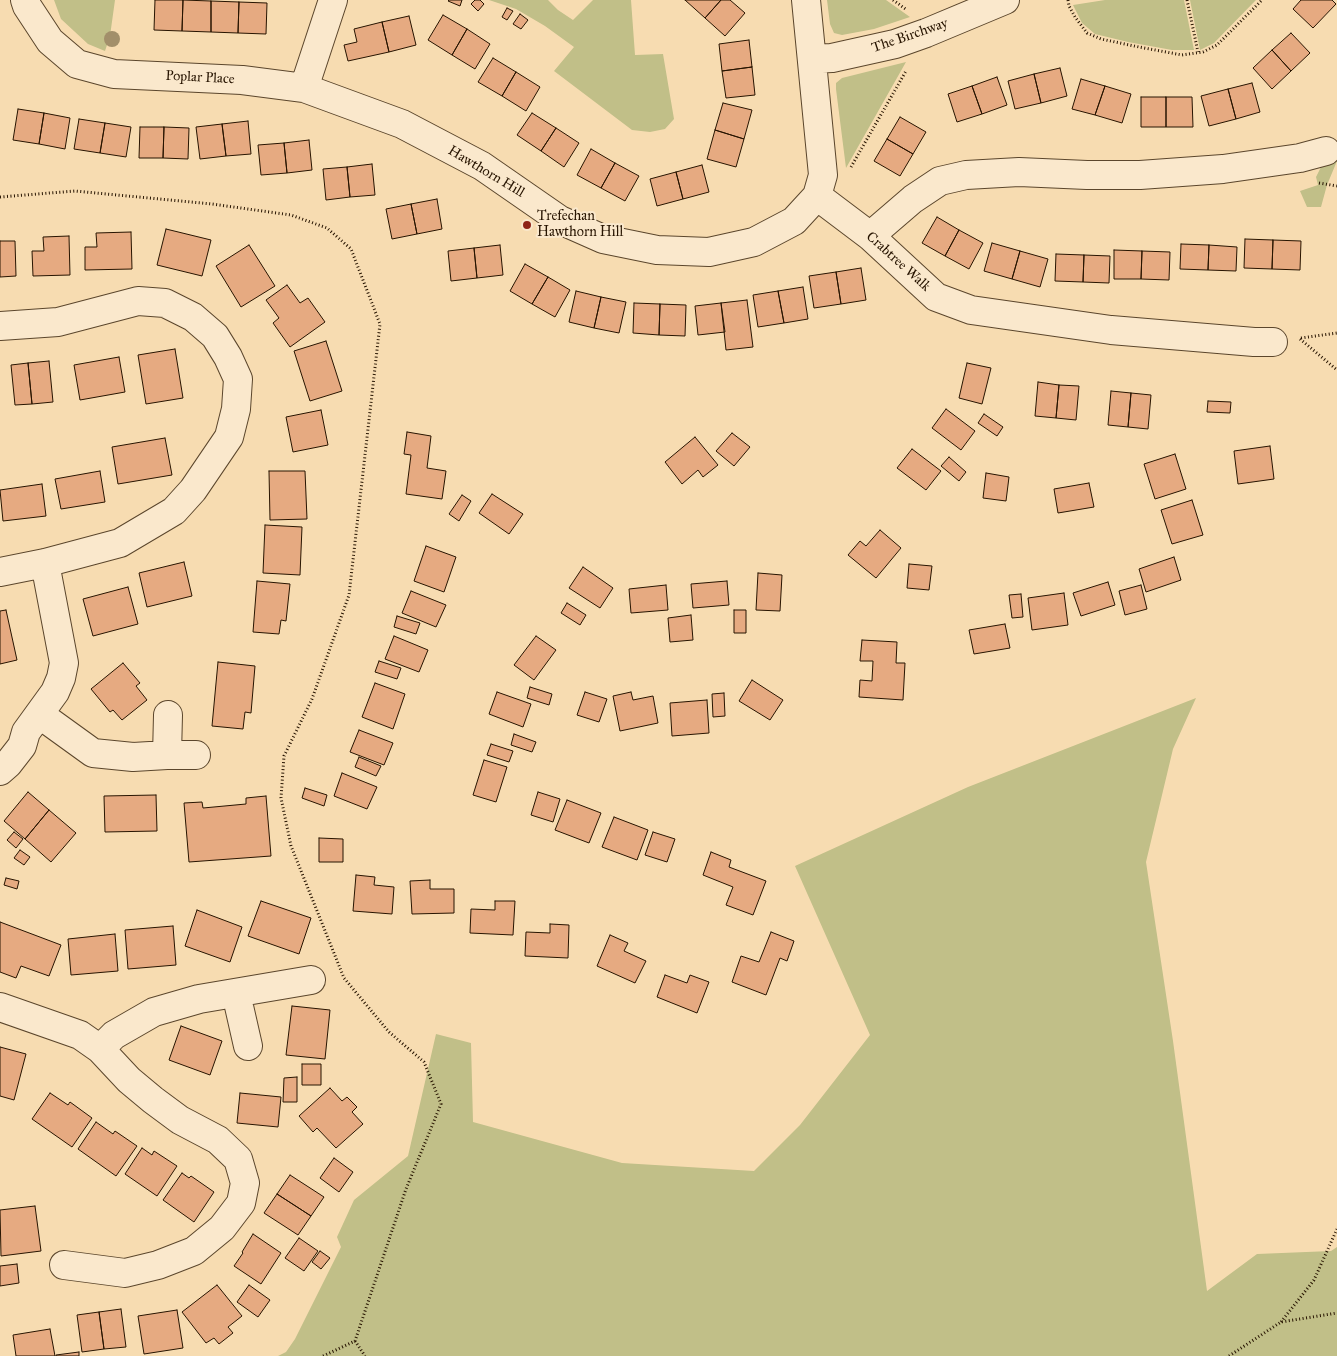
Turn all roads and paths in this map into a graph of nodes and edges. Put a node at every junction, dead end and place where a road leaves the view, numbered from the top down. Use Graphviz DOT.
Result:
graph roads {
  1 [pos="25,0"];
  2 [pos="333,0"];
  3 [pos="806,0"];
  4 [pos="1005,0"];
  5 [pos="1068,0"];
  6 [pos="1187,0"];
  7 [pos="1262,0"];
  8 [pos="1198,52"];
  9 [pos="812,59"];
  10 [pos="910,63"];
  11 [pos="304,88"];
  12 [pos="402,124"];
  13 [pos="1311,163"];
  14 [pos="820,186"];
  15 [pos="0,197"];
  16 [pos="870,236"];
  17 [pos="0,326"];
  18 [pos="1337,333"];
  19 [pos="1273,342"];
  20 [pos="1337,370"];
  21 [pos="45,563"];
  22 [pos="0,572"];
  23 [pos="40,714"];
  24 [pos="168,715"];
  25 [pos="167,755"];
  26 [pos="196,755"];
  27 [pos="0,771"];
  28 [pos="311,980"];
  29 [pos="236,993"];
  30 [pos="0,1007"];
  31 [pos="248,1046"];
  32 [pos="100,1050"];
  33 [pos="1337,1229"];
  34 [pos="64,1265"];
  35 [pos="1337,1313"];
  36 [pos="1281,1322"];
  37 [pos="356,1341"];
  38 [pos="323,1356"];
  39 [pos="365,1356"];
  40 [pos="1229,1356"];
  1 -- 11 [label="street, Poplar Place"];
  2 -- 11 [label="street"];
  3 -- 9 [label="street"];
  4 -- 9 [label="street, The Birchway"];
  5 -- 8 [label="path"];
  6 -- 8 [label="path"];
  7 -- 8 [label="path"];
  9 -- 14 [label="street"];
  10 -- 14 [label="path"];
  11 -- 12 [label="street, Poplar Place"];
  12 -- 14 [label="street, Hawthorn Hill"];
  13 -- 16 [label="street"];
  14 -- 16 [label="street, Crabtree Walk"];
  15 -- 37 [label="path"];
  16 -- 19 [label="street, Crabtree Walk"];
  17 -- 21 [label="street"];
  18 -- 20 [label="path"];
  21 -- 22 [label="street"];
  21 -- 23 [label="street"];
  23 -- 25 [label="street"];
  23 -- 27 [label="street"];
  24 -- 25 [label="street"];
  25 -- 26 [label="street"];
  28 -- 29 [label="street"];
  29 -- 31 [label="street"];
  29 -- 32 [label="street"];
  30 -- 32 [label="street"];
  32 -- 34 [label="street"];
  33 -- 36 [label="path"];
  35 -- 36 [label="path"];
  36 -- 40 [label="path"];
  37 -- 38 [label="path"];
  37 -- 39 [label="path"];
}
